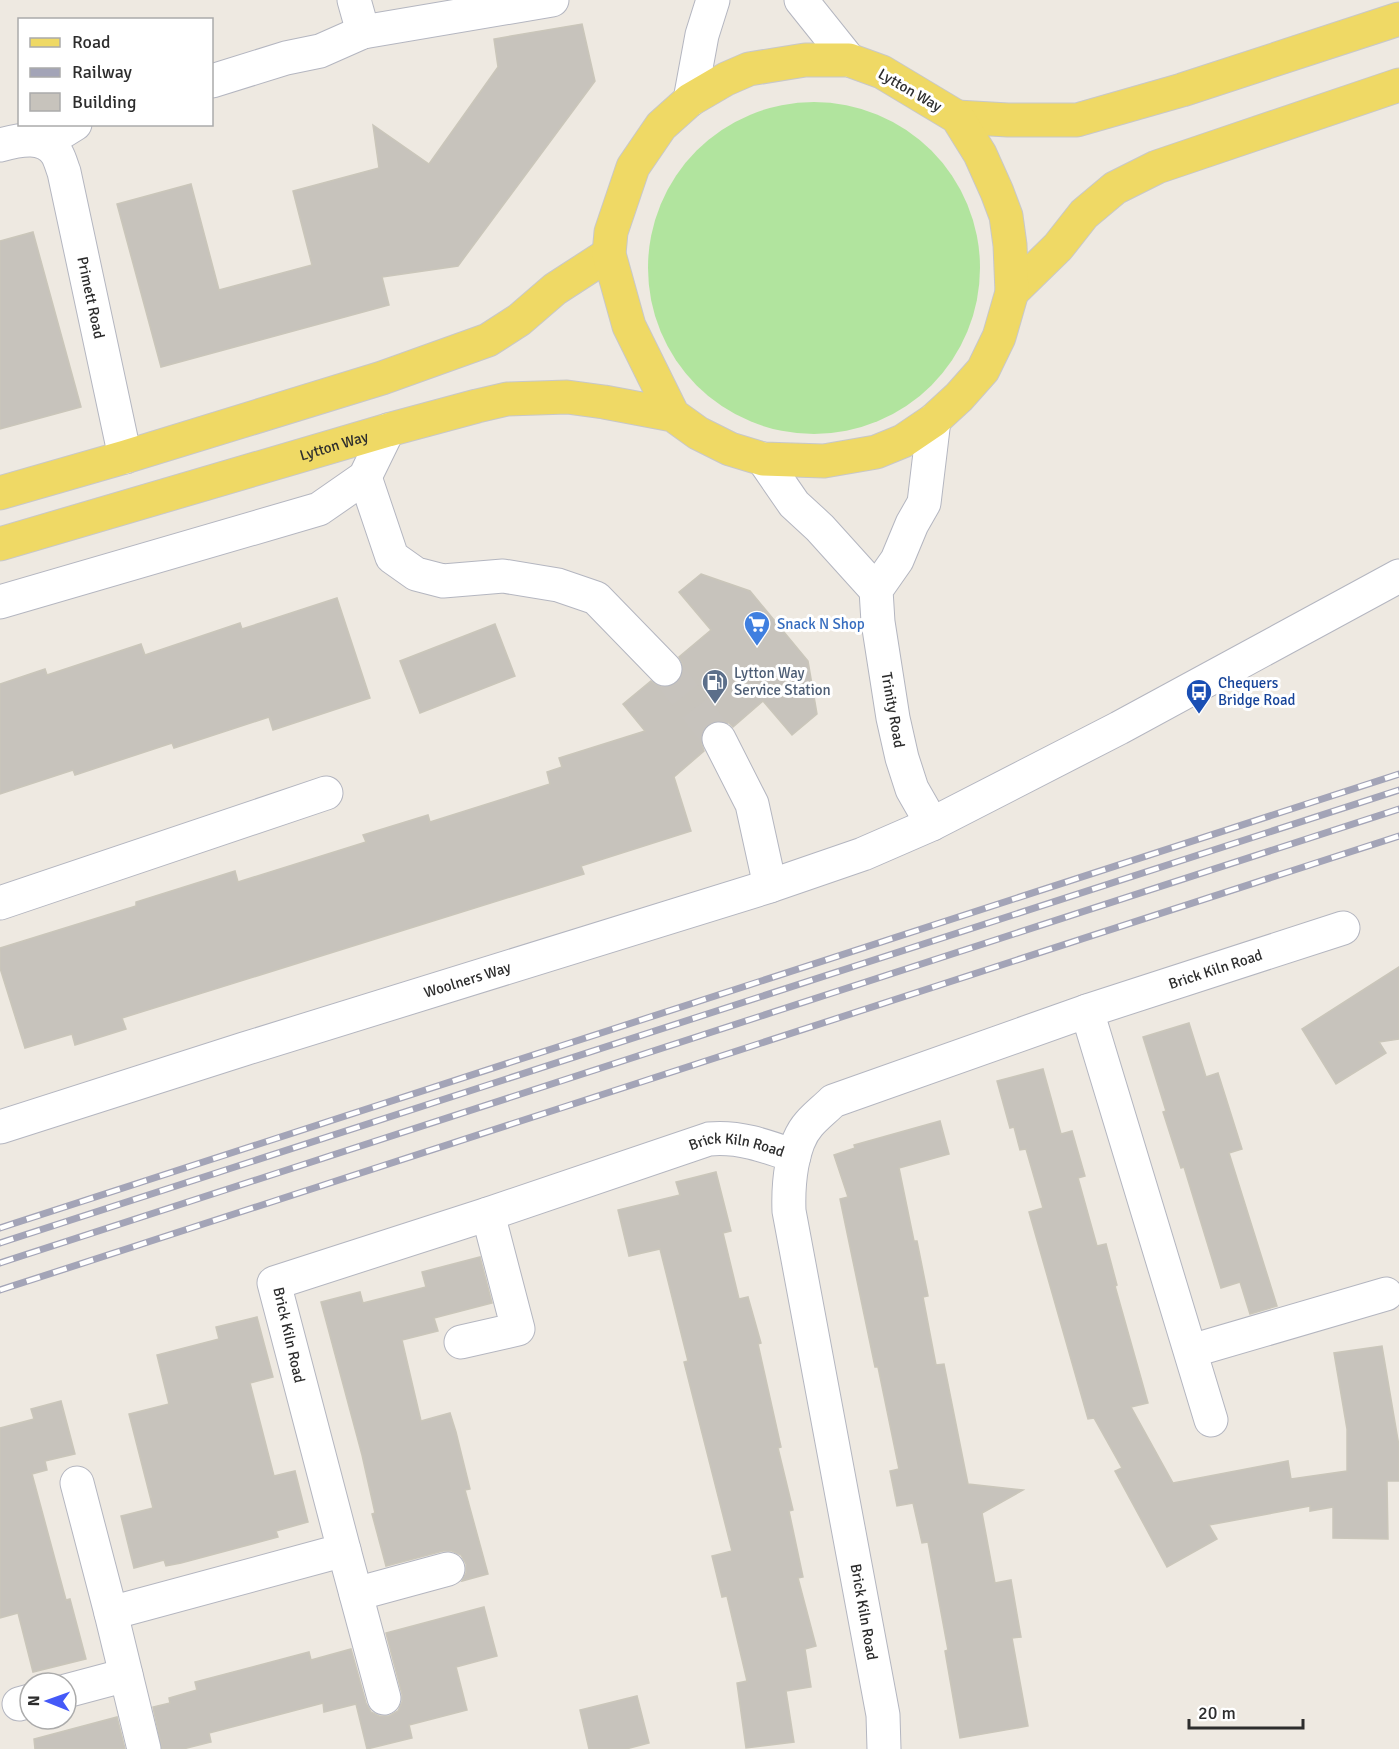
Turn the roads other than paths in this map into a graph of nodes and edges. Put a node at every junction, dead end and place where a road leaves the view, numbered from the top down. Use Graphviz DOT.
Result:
graph roads {
  1 [pos="354,0"];
  2 [pos="552,0"];
  3 [pos="713,0"];
  4 [pos="801,0"];
  5 [pos="1399,19"];
  6 [pos="363,32"];
  7 [pos="849,60"];
  8 [pos="213,81"];
  9 [pos="1399,85"];
  10 [pos="690,100"];
  11 [pos="957,117"];
  12 [pos="72,126"];
  13 [pos="46,142"];
  14 [pos="0,145"];
  15 [pos="609,254"];
  16 [pos="1012,292"];
  17 [pos="674,415"];
  18 [pos="934,420"];
  19 [pos="388,430"];
  20 [pos="124,457"];
  21 [pos="763,459"];
  22 [pos="365,477"];
  23 [pos="0,493"];
  24 [pos="0,544"];
  25 [pos="1399,576"];
  26 [pos="876,590"];
  27 [pos="0,602"];
  28 [pos="665,669"];
  29 [pos="719,739"];
  30 [pos="327,793"];
  31 [pos="932,824"];
  32 [pos="770,886"];
  33 [pos="0,903"];
  34 [pos="1343,928"];
  35 [pos="1087,1011"];
  36 [pos="0,1127"];
  37 [pos="794,1156"];
  38 [pos="488,1214"];
  39 [pos="1386,1294"];
  40 [pos="461,1342"];
  41 [pos="1191,1351"];
  42 [pos="1210,1419"];
  43 [pos="77,1483"];
  44 [pos="344,1550"];
  45 [pos="448,1569"];
  46 [pos="356,1594"];
  47 [pos="111,1613"];
  48 [pos="126,1675"];
  49 [pos="78,1688"];
  50 [pos="384,1698"];
  51 [pos="144,1749"];
  52 [pos="884,1749"];
  1 -- 6 [label="street"];
  2 -- 6 [label="street"];
  3 -- 10 [label="street"];
  4 -- 7 [label="street"];
  5 -- 11 [label="main road, Lytton Way"];
  6 -- 8 [label="street"];
  7 -- 10 [label="main road, Lytton Way"];
  7 -- 11 [label="main road, Lytton Way"];
  9 -- 16 [label="main road, Lytton Way"];
  10 -- 15 [label="main road, Lytton Way"];
  11 -- 16 [label="main road, Lytton Way"];
  12 -- 13 [label="street"];
  13 -- 14 [label="street"];
  13 -- 20 [label="street, Primett Road"];
  15 -- 17 [label="main road, Lytton Way"];
  15 -- 20 [label="main road"];
  16 -- 18 [label="main road, Lytton Way"];
  17 -- 19 [label="main road, Lytton Way"];
  17 -- 21 [label="main road, Lytton Way"];
  18 -- 21 [label="main road, Lytton Way"];
  18 -- 26 [label="street"];
  19 -- 22 [label="street"];
  19 -- 24 [label="main road, Lytton Way"];
  20 -- 23 [label="main road"];
  21 -- 26 [label="street"];
  22 -- 27 [label="street"];
  22 -- 28 [label="street"];
  25 -- 31 [label="street"];
  26 -- 31 [label="street, Trinity Road"];
  29 -- 32 [label="street"];
  30 -- 33 [label="street"];
  31 -- 32 [label="street, Woolners Way"];
  32 -- 36 [label="street, Woolners Way"];
  34 -- 35 [label="street, Brick Kiln Road"];
  35 -- 37 [label="street, Brick Kiln Road"];
  35 -- 41 [label="street"];
  37 -- 38 [label="street, Brick Kiln Road"];
  37 -- 52 [label="street, Brick Kiln Road"];
  38 -- 40 [label="street"];
  38 -- 44 [label="street, Brick Kiln Road"];
  39 -- 41 [label="street"];
  41 -- 42 [label="street"];
  43 -- 47 [label="street"];
  44 -- 46 [label="street"];
  44 -- 47 [label="street"];
  45 -- 46 [label="street"];
  46 -- 50 [label="street"];
  47 -- 48 [label="street"];
  48 -- 49 [label="street"];
  48 -- 51 [label="street"];
}
